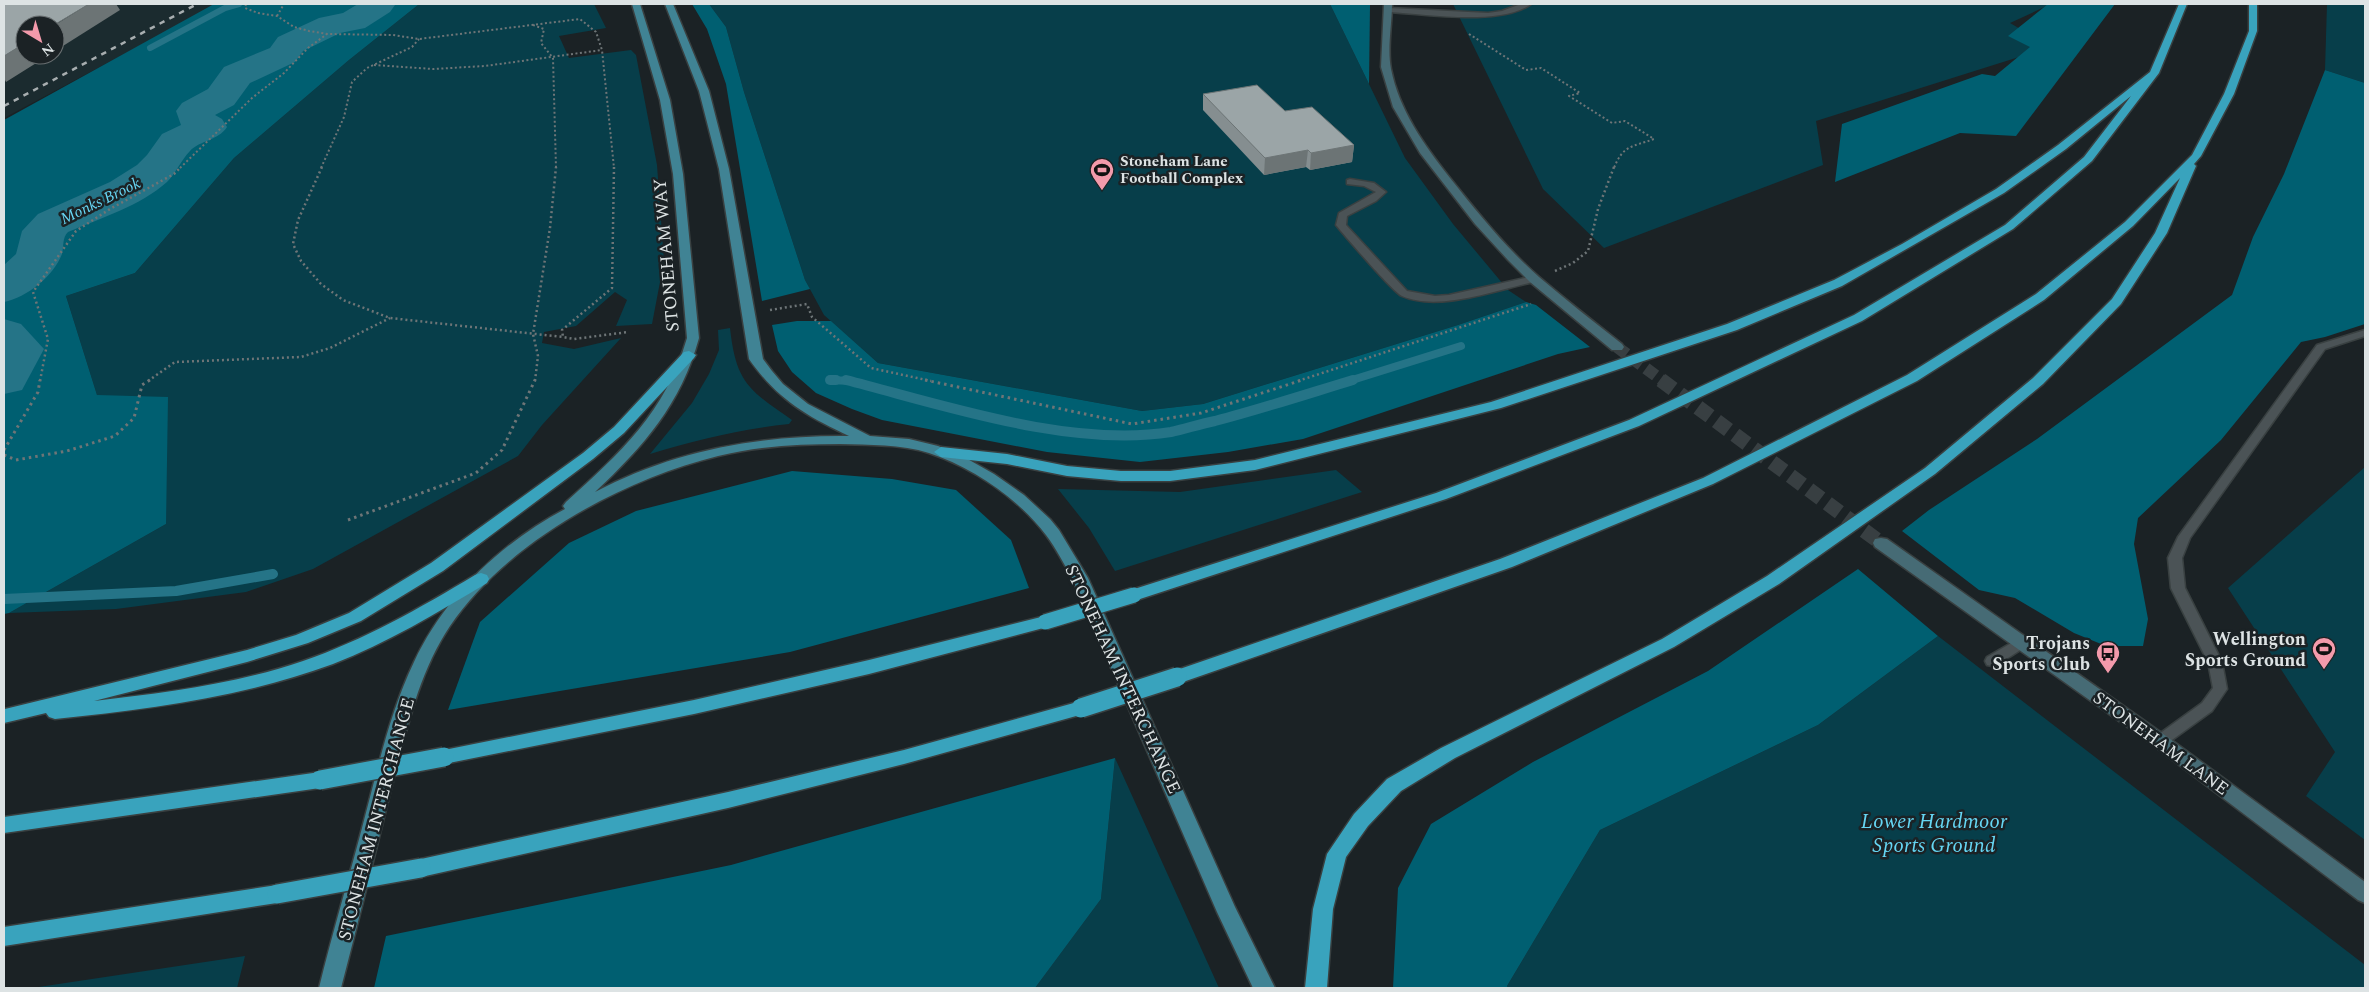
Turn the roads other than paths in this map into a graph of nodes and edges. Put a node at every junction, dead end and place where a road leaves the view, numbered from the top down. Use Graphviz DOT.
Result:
graph roads {
  1 [pos="636,4"];
  2 [pos="669,4"];
  3 [pos="1527,4"];
  4 [pos="2183,4"];
  5 [pos="2253,4"];
  6 [pos="1388,7"];
  7 [pos="2154,73"];
  8 [pos="2196,156"];
  9 [pos="1350,182"];
  10 [pos="1534,279"];
  11 [pos="2365,333"];
  12 [pos="1616,347"];
  13 [pos="689,355"];
  14 [pos="870,440"];
  15 [pos="941,452"];
  16 [pos="558,520"];
  17 [pos="1881,543"];
  18 [pos="481,578"];
  19 [pos="2020,643"];
  20 [pos="1992,661"];
  21 [pos="5,716"];
  22 [pos="2160,741"];
  23 [pos="4,825"];
  24 [pos="2365,894"];
  25 [pos="4,938"];
  26 [pos="330,988"];
  27 [pos="1264,988"];
  28 [pos="1316,988"];
  1 -- 13 [label="main road, STONEHAM WAY"];
  2 -- 14 [label="main road"];
  3 -- 6 [label="lane"];
  4 -- 7 [label="highway"];
  5 -- 8 [label="highway"];
  6 -- 10 [label="street"];
  7 -- 15 [label="highway"];
  7 -- 23 [label="highway, bridge"];
  8 -- 25 [label="highway, bridge"];
  8 -- 28 [label="highway"];
  9 -- 10 [label="lane"];
  10 -- 12 [label="street"];
  11 -- 22 [label="lane"];
  13 -- 16 [label="main road, STONEHAM WAY"];
  13 -- 21 [label="highway"];
  14 -- 15 [label="main road, STONEHAM INTERCHANGE"];
  14 -- 16 [label="main road, STONEHAM INTERCHANGE"];
  15 -- 27 [label="main road, STONEHAM INTERCHANGE"];
  16 -- 18 [label="main road, STONEHAM INTERCHANGE"];
  17 -- 19 [label="street, STONEHAM LANE"];
  18 -- 21 [label="highway"];
  18 -- 26 [label="main road, STONEHAM INTERCHANGE"];
  19 -- 20 [label="lane"];
  19 -- 22 [label="street, STONEHAM LANE"];
  22 -- 24 [label="street, STONEHAM LANE"];
}
